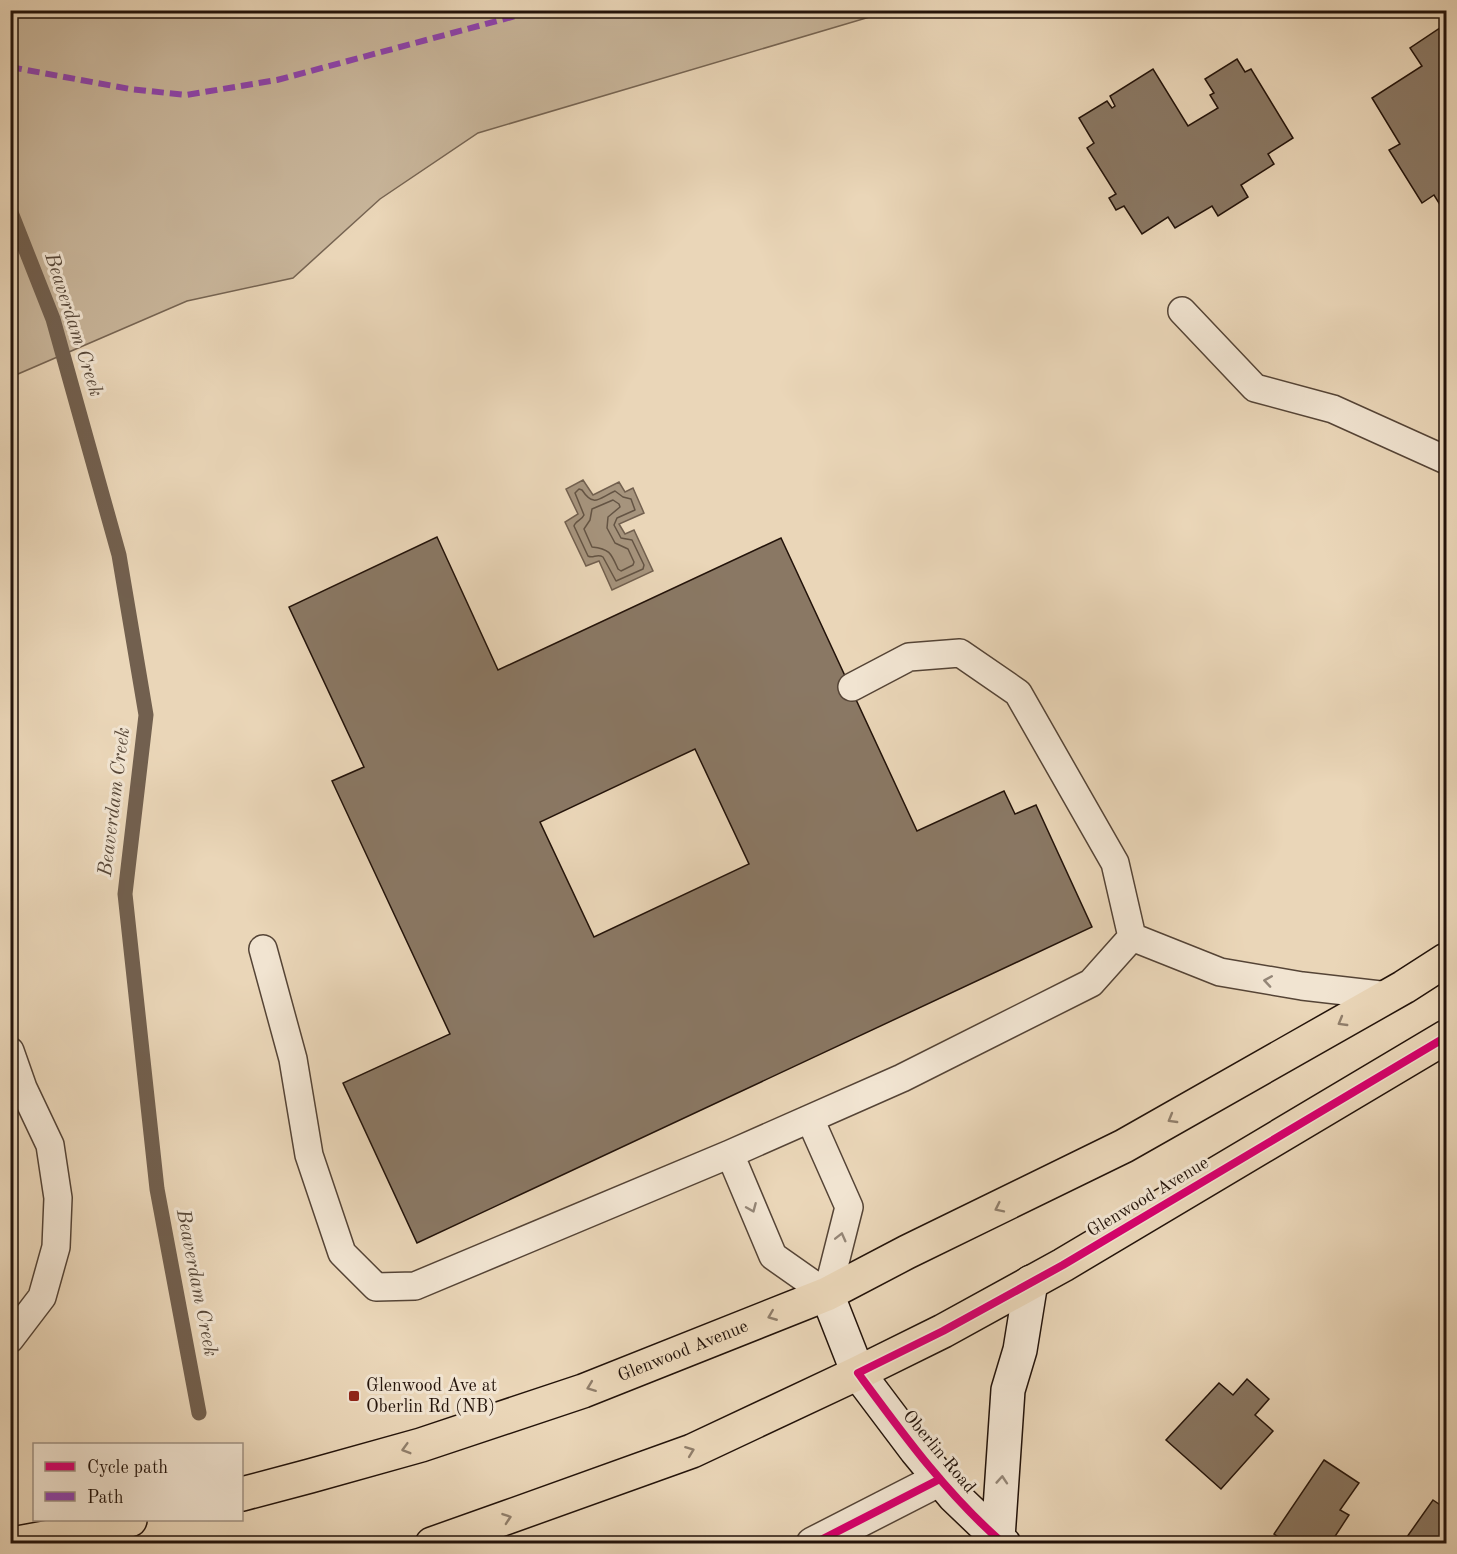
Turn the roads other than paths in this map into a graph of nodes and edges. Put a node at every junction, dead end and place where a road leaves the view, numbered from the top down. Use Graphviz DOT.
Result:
graph roads {
  1 [pos="1182,311"];
  2 [pos="1446,460"];
  3 [pos="852,687"];
  4 [pos="1132,937"];
  5 [pos="262,949"];
  6 [pos="1446,960"];
  7 [pos="1389,996"];
  8 [pos="1446,1037"];
  9 [pos="10,1051"];
  10 [pos="810,1119"];
  11 [pos="730,1154"];
  12 [pos="1031,1282"];
  13 [pos="827,1294"];
  14 [pos="10,1339"];
  15 [pos="858,1374"];
  16 [pos="940,1479"];
  17 [pos="243,1494"];
  18 [pos="125,1521"];
  19 [pos="1001,1541"];
  20 [pos="445,1542"];
  21 [pos="12,1544"];
  22 [pos="813,1544"];
  1 -- 2 [label="lane"];
  3 -- 4 [label="lane"];
  7 -- 4 [label="lane, one-way"];
  4 -- 10 [label="lane"];
  5 -- 11 [label="lane"];
  6 -- 7 [label="main road, Glenwood Avenue"];
  7 -- 13 [label="main road, Glenwood Avenue, one-way"];
  8 -- 12 [label="main road, Glenwood Avenue"];
  9 -- 14 [label="lane"];
  10 -- 11 [label="lane"];
  13 -- 10 [label="lane, one-way"];
  11 -- 13 [label="lane, one-way"];
  12 -- 15 [label="main road, Glenwood Avenue"];
  19 -- 12 [label="main road, one-way"];
  13 -- 15 [label="main road, Oberlin Road"];
  13 -- 17 [label="main road, Glenwood Avenue, one-way"];
  15 -- 16 [label="main road, Oberlin Road"];
  20 -- 15 [label="main road, Glenwood Avenue, one-way"];
  16 -- 19 [label="main road, Oberlin Road"];
  16 -- 22 [label="main road"];
  18 -- 21 [label="main road"];
}
